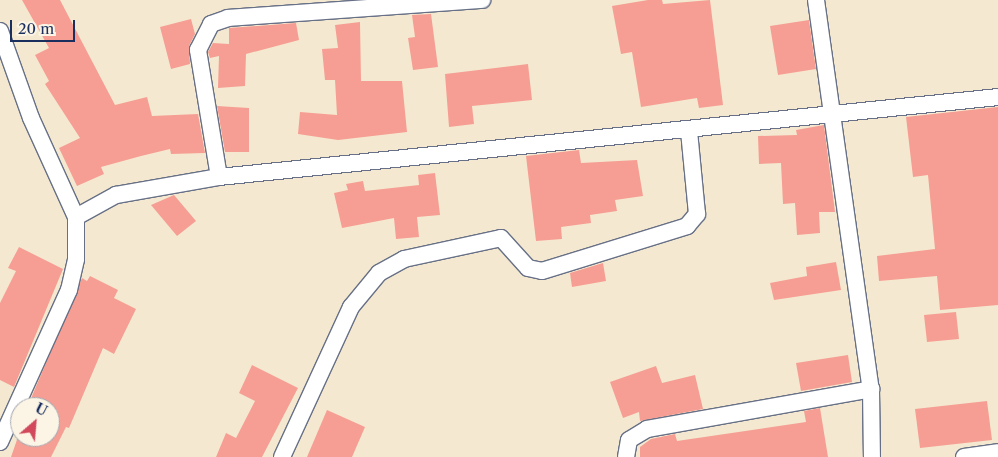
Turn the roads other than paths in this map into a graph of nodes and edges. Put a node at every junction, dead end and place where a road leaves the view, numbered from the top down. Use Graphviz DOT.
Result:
graph roads {
  1 [pos="482,0"];
  2 [pos="816,0"];
  3 [pos="403,3"];
  4 [pos="0,31"];
  5 [pos="998,98"];
  6 [pos="830,117"];
  7 [pos="689,131"];
  8 [pos="219,176"];
  9 [pos="76,217"];
  10 [pos="871,389"];
  11 [pos="0,442"];
  12 [pos="998,452"];
  13 [pos="282,457"];
  14 [pos="626,457"];
  15 [pos="872,457"];
  16 [pos="964,457"];
  1 -- 3 [label="street"];
  2 -- 6 [label="street"];
  3 -- 8 [label="street"];
  4 -- 9 [label="street"];
  5 -- 6 [label="street"];
  6 -- 7 [label="street"];
  6 -- 10 [label="street"];
  7 -- 8 [label="street"];
  7 -- 13 [label="street"];
  8 -- 9 [label="street"];
  9 -- 11 [label="street"];
  10 -- 14 [label="street"];
  10 -- 15 [label="street"];
  12 -- 16 [label="street"];
}
